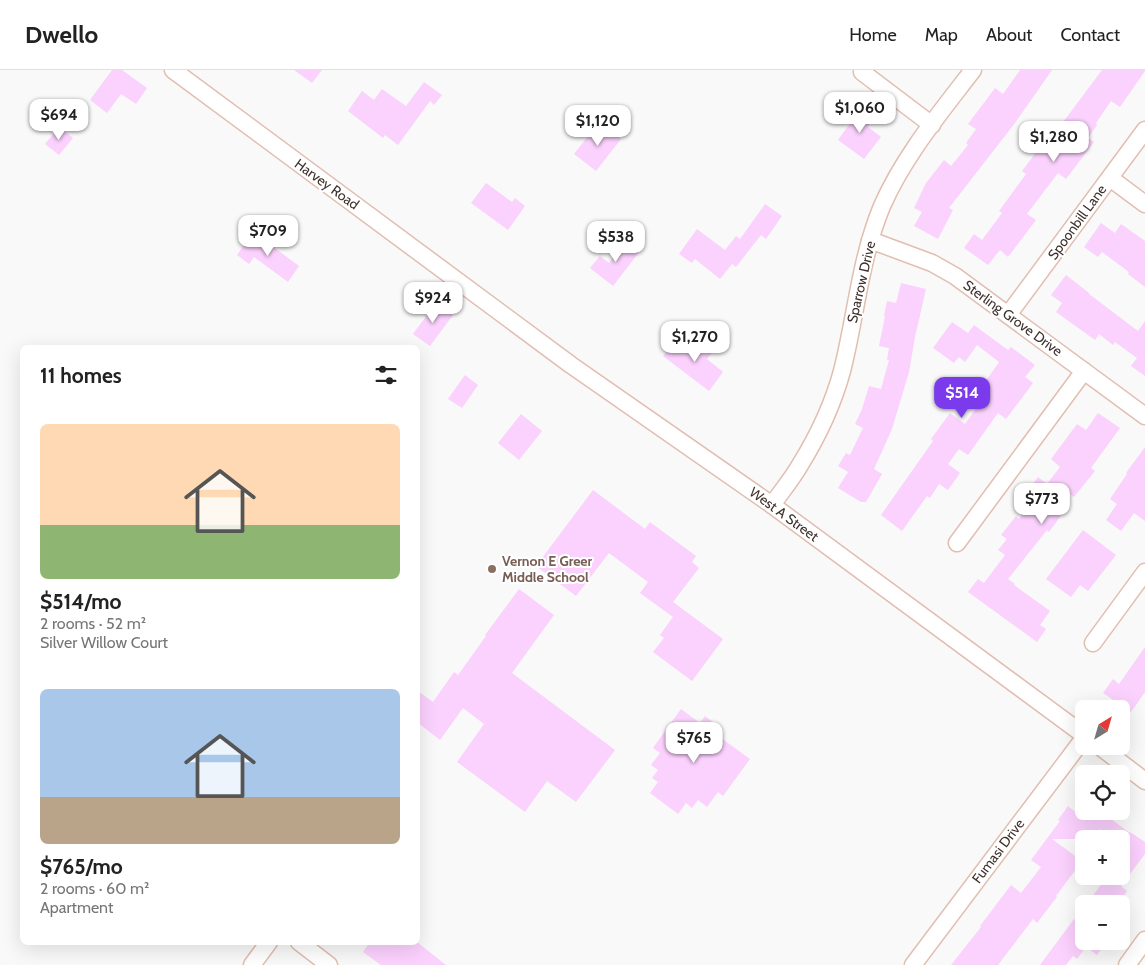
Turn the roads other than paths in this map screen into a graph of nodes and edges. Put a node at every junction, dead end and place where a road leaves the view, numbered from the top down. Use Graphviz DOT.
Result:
graph roads {
  1 [pos="173,70"];
  2 [pos="973,70"];
  3 [pos="862,72"];
  4 [pos="932,125"];
  5 [pos="1145,130"];
  6 [pos="1110,178"];
  7 [pos="1145,204"];
  8 [pos="870,240"];
  9 [pos="480,298"];
  10 [pos="1008,315"];
  11 [pos="1084,371"];
  12 [pos="1145,416"];
  13 [pos="772,505"];
  14 [pos="957,543"];
  15 [pos="1145,572"];
  16 [pos="1093,643"];
  17 [pos="1075,730"];
  18 [pos="1075,749"];
  19 [pos="1110,755"];
  20 [pos="1145,781"];
  21 [pos="1145,940"];
  22 [pos="268,945"];
  23 [pos="303,945"];
  24 [pos="252,965"];
  25 [pos="330,965"];
  26 [pos="913,965"];
  27 [pos="1126,965"];
  1 -- 9 [label="street, Harvey Road"];
  2 -- 4 [label="street, Sparrow Drive"];
  3 -- 4 [label="street"];
  4 -- 8 [label="street, Sparrow Drive"];
  5 -- 6 [label="street, Spoonbill Lane"];
  6 -- 7 [label="street"];
  6 -- 10 [label="street, Spoonbill Lane"];
  8 -- 10 [label="street, Sterling Grove Drive"];
  8 -- 13 [label="street, Sparrow Drive"];
  9 -- 13 [label="street, West A Street"];
  10 -- 11 [label="street, Sterling Grove Drive"];
  11 -- 12 [label="street, Sterling Grove Drive"];
  11 -- 14 [label="street"];
  13 -- 17 [label="street, West A Street"];
  15 -- 16 [label="street"];
  18 -- 26 [label="street, Fumasi Drive"];
  19 -- 20 [label="street"];
  21 -- 27 [label="street"];
  22 -- 24 [label="street"];
  23 -- 25 [label="street"];
}
